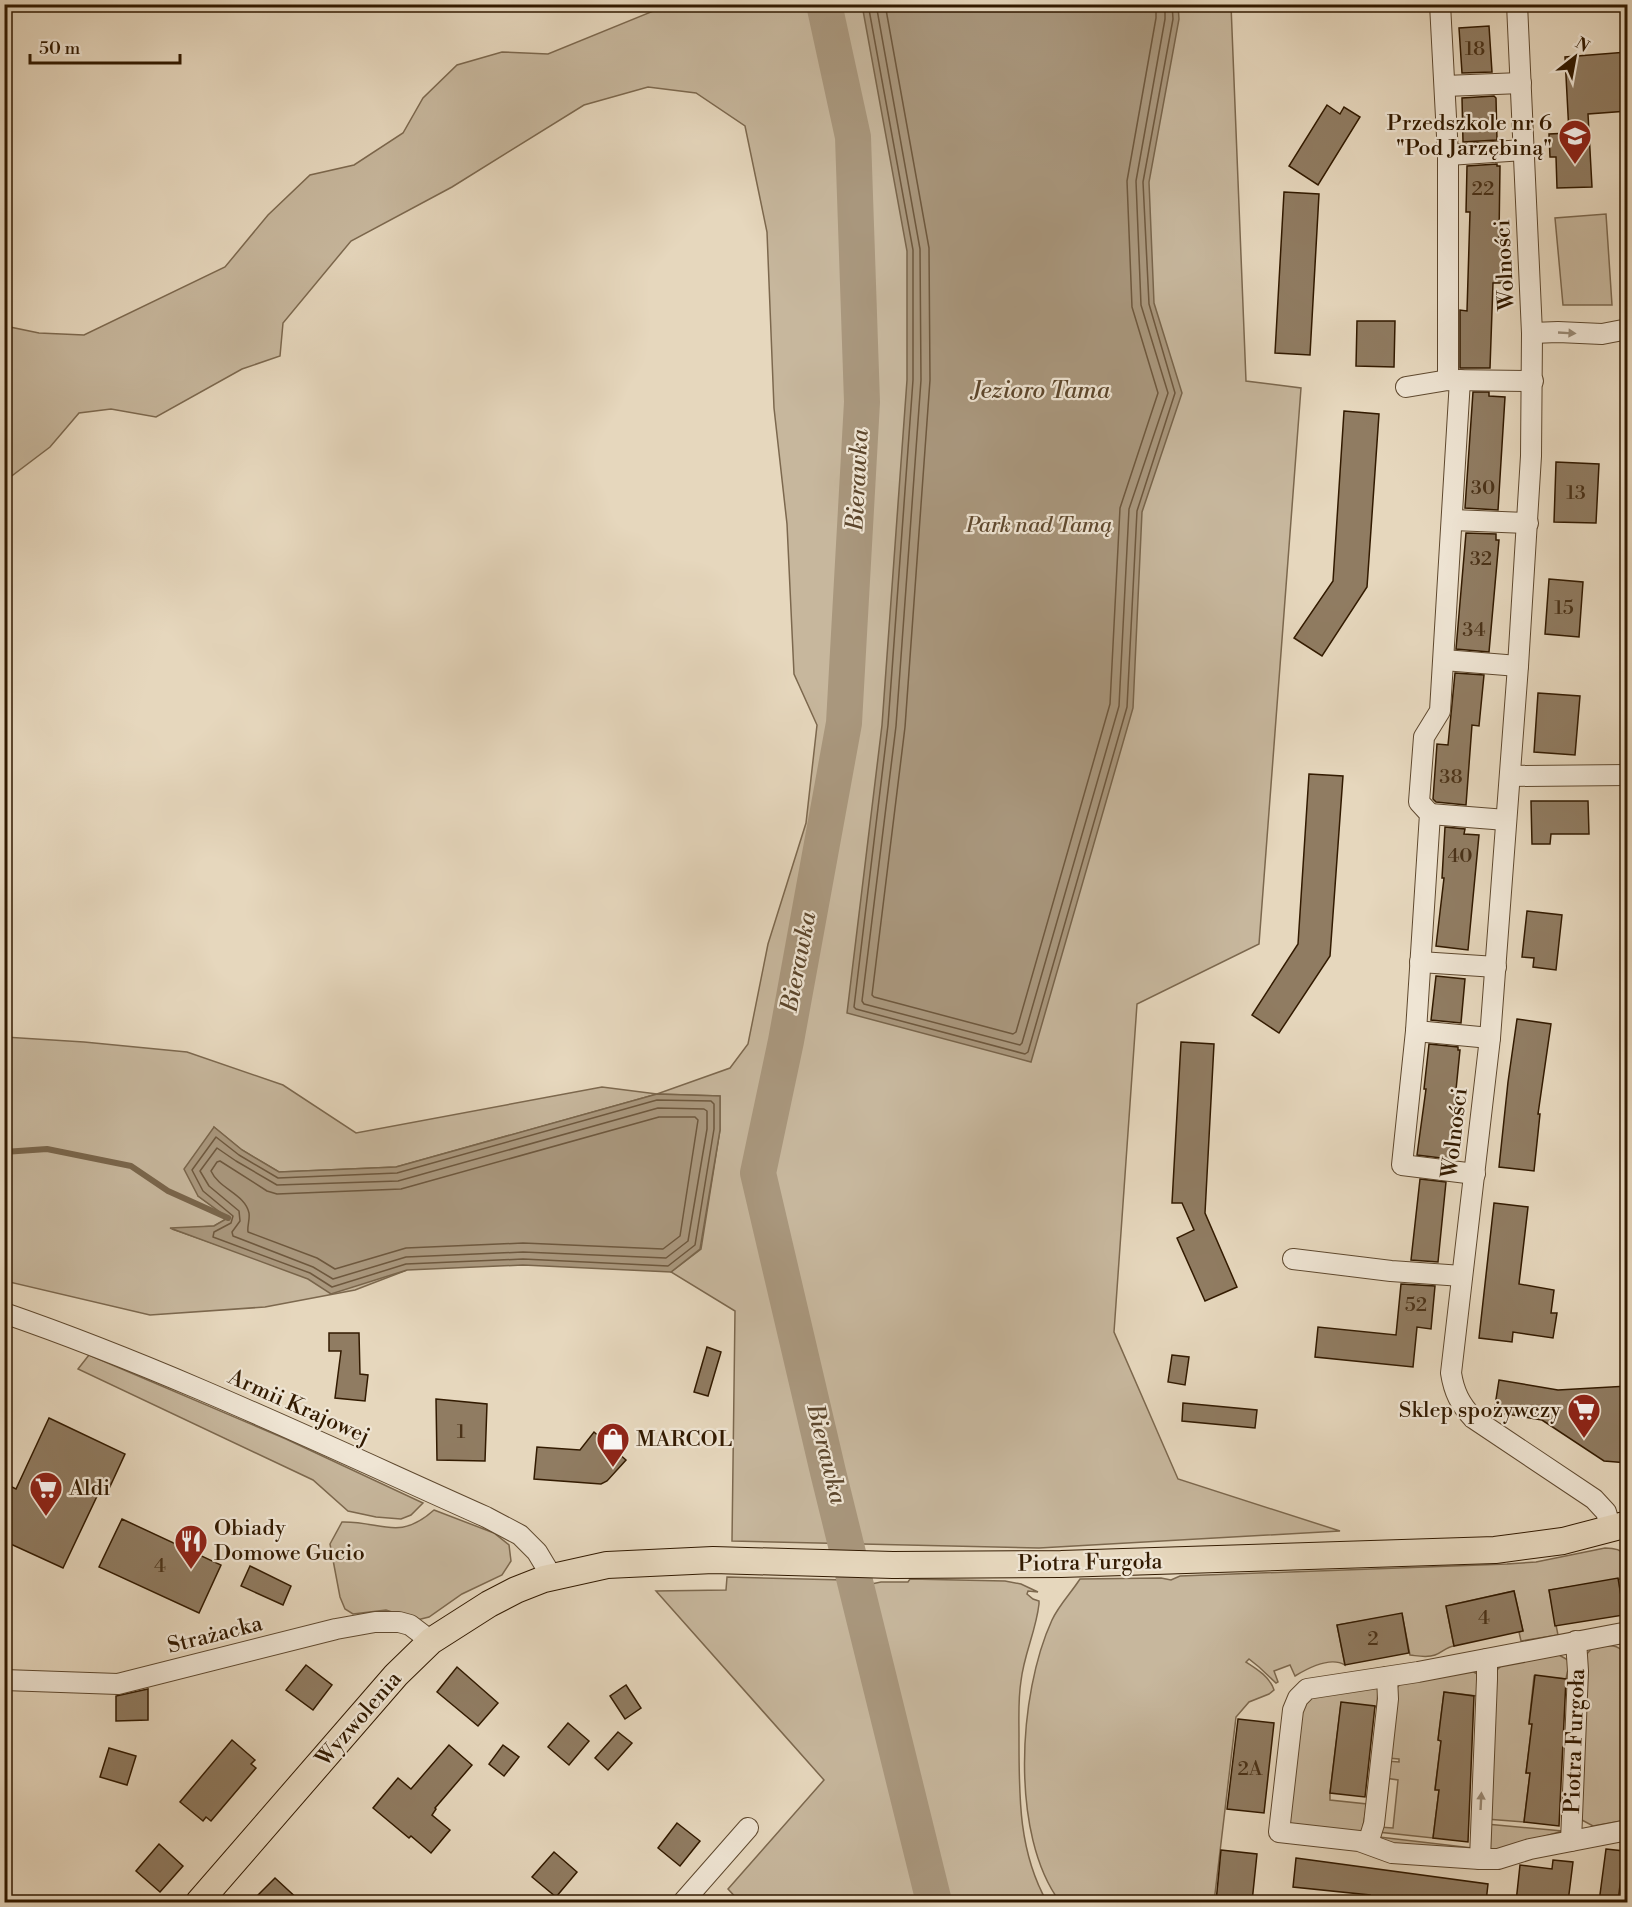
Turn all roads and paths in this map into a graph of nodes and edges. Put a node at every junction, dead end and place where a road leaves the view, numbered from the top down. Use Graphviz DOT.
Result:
graph roads {
  1 [pos="1440,4"];
  2 [pos="1517,4"];
  3 [pos="1521,83"];
  4 [pos="1445,86"];
  5 [pos="1524,150"];
  6 [pos="1448,155"];
  7 [pos="1628,328"];
  8 [pos="1532,333"];
  9 [pos="1454,380"];
  10 [pos="1533,381"];
  11 [pos="1406,387"];
  12 [pos="1453,520"];
  13 [pos="1527,524"];
  14 [pos="1444,660"];
  15 [pos="1518,666"];
  16 [pos="1628,775"];
  17 [pos="1510,776"];
  18 [pos="1430,814"];
  19 [pos="1506,820"];
  20 [pos="1420,962"];
  21 [pos="1496,967"];
  22 [pos="1416,1031"];
  23 [pos="1490,1038"];
  24 [pos="1475,1174"];
  25 [pos="1293,1259"];
  26 [pos="1462,1276"];
  27 [pos="4,1313"];
  28 [pos="1619,1527"];
  29 [pos="552,1577"];
  30 [pos="1628,1632"];
  31 [pos="431,1641"];
  32 [pos="1576,1641"];
  33 [pos="1486,1659"];
  34 [pos="1387,1677"];
  35 [pos="4,1680"];
  36 [pos="748,1827"];
  37 [pos="1628,1830"];
  38 [pos="1571,1840"];
  39 [pos="1368,1844"];
  40 [pos="1480,1859"];
  41 [pos="199,1902"];
  42 [pos="683,1902"];
  1 -- 4 [label="street"];
  2 -- 3 [label="street, Wolności"];
  3 -- 4 [label="street"];
  3 -- 5 [label="street, Wolności"];
  4 -- 6 [label="street"];
  5 -- 6 [label="street"];
  5 -- 8 [label="street, Wolności"];
  6 -- 9 [label="street"];
  8 -- 7 [label="street, one-way"];
  8 -- 10 [label="street, Wolności"];
  9 -- 10 [label="street"];
  9 -- 11 [label="street"];
  9 -- 12 [label="street"];
  10 -- 13 [label="street, Wolności"];
  12 -- 13 [label="street"];
  12 -- 14 [label="street"];
  13 -- 15 [label="street, Wolności"];
  14 -- 15 [label="street"];
  14 -- 18 [label="street"];
  15 -- 17 [label="street, Wolności"];
  16 -- 17 [label="street"];
  17 -- 19 [label="street, Wolności"];
  18 -- 19 [label="street"];
  18 -- 20 [label="street"];
  19 -- 21 [label="street, Wolności"];
  20 -- 21 [label="street"];
  20 -- 22 [label="street"];
  21 -- 23 [label="street, Wolności"];
  22 -- 23 [label="street"];
  22 -- 24 [label="street"];
  23 -- 24 [label="street, Wolności"];
  24 -- 26 [label="street, Wolności"];
  25 -- 26 [label="street"];
  26 -- 28 [label="street, Wolności"];
  27 -- 29 [label="street, Armii Krajowej"];
  28 -- 29 [label="main road, Piotra Furgoła"];
  29 -- 31 [label="main road, Wyzwolenia"];
  30 -- 32 [label="street, Piotra Furgoła"];
  31 -- 35 [label="street, Strażacka"];
  31 -- 41 [label="main road, Wyzwolenia"];
  32 -- 33 [label="street, Piotra Furgoła"];
  32 -- 38 [label="street, Piotra Furgoła"];
  33 -- 34 [label="street, Piotra Furgoła"];
  40 -- 33 [label="street, one-way"];
  34 -- 39 [label="street"];
  34 -- 39 [label="street, Piotra Furgoła"];
  36 -- 42 [label="street"];
  37 -- 38 [label="street, Piotra Furgoła"];
  38 -- 40 [label="street, Piotra Furgoła"];
  39 -- 40 [label="street, Piotra Furgoła"];
}
